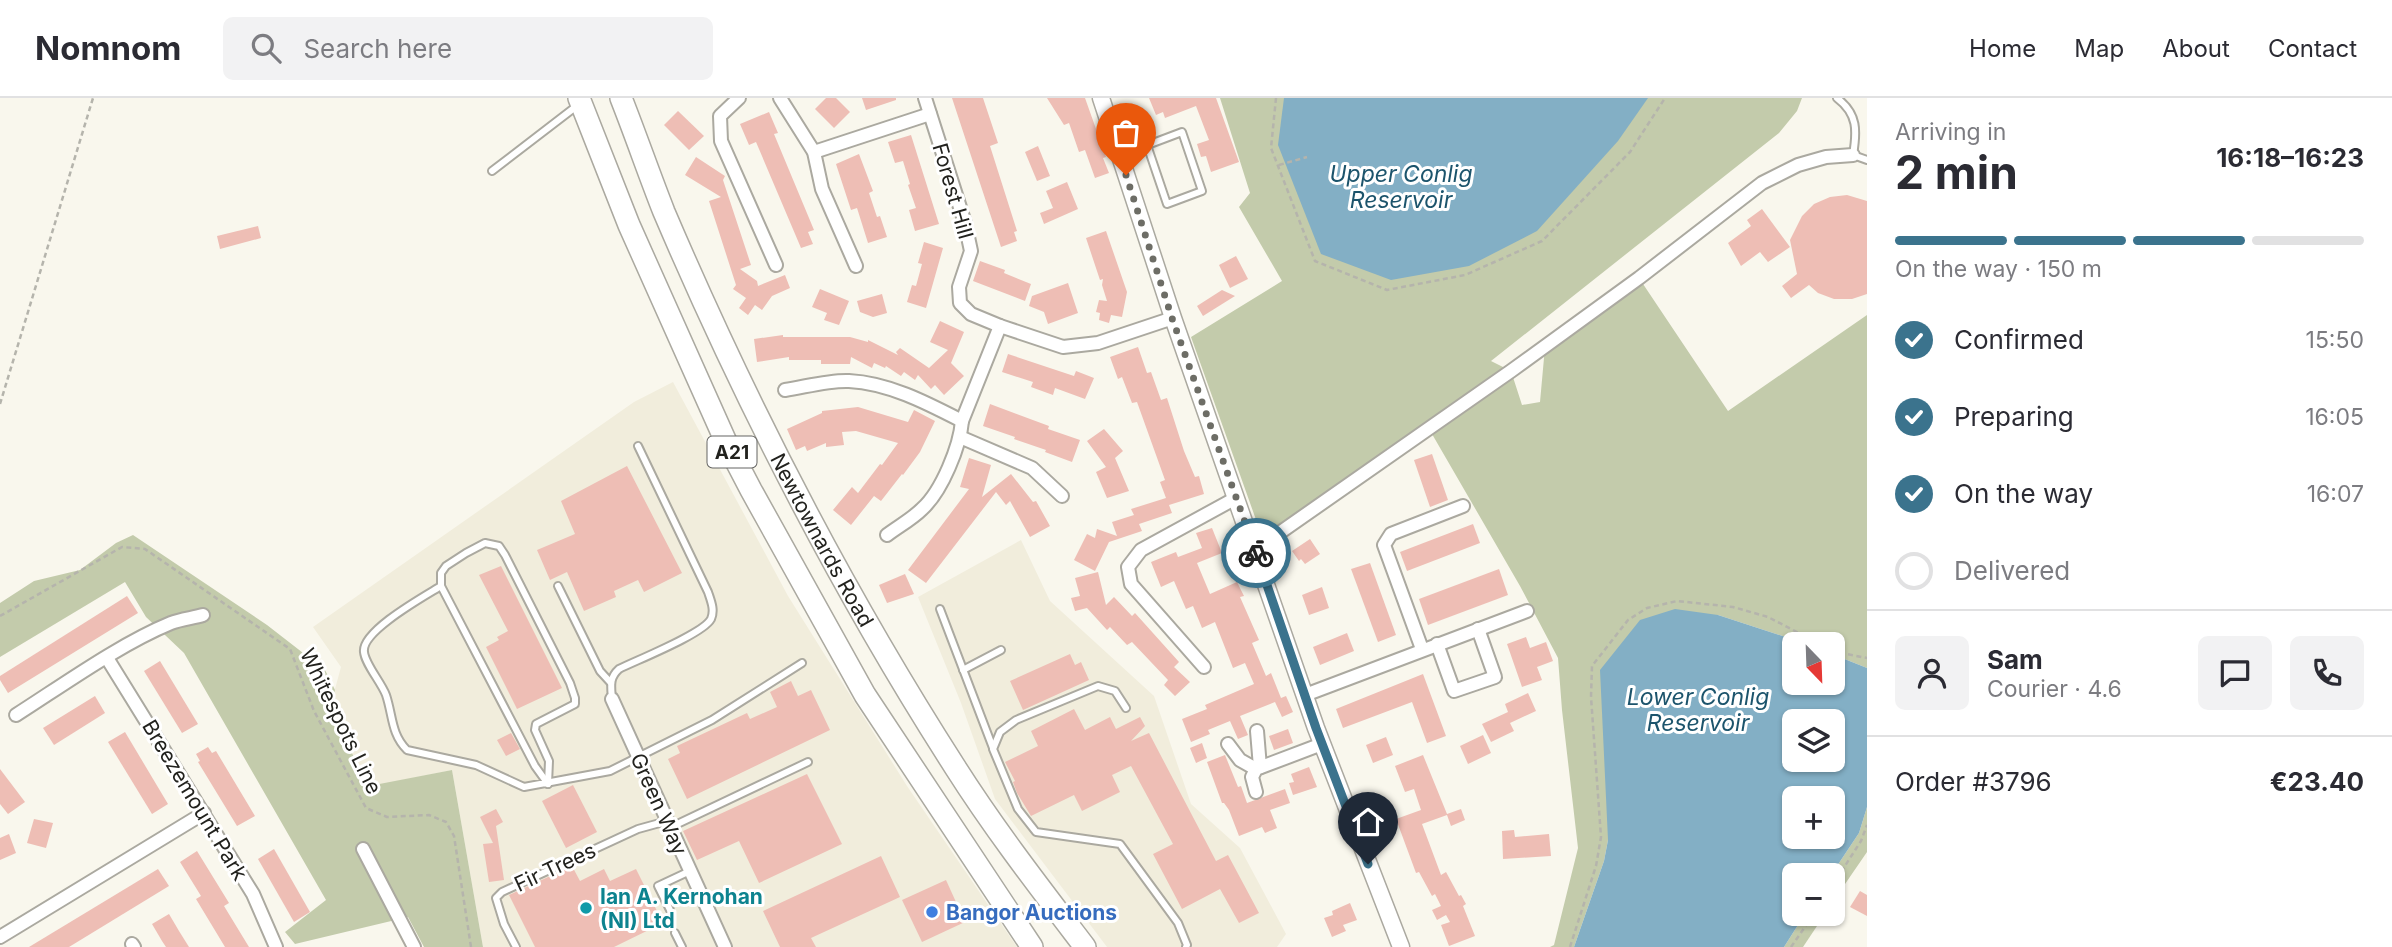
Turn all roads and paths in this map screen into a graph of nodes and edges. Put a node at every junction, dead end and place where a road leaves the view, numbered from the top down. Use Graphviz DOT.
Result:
graph roads {
  1 [pos="93,98"];
  2 [pos="621,98"];
  3 [pos="740,98"];
  4 [pos="780,98"];
  5 [pos="925,98"];
  6 [pos="1101,98"];
  7 [pos="1276,98"];
  8 [pos="1665,98"];
  9 [pos="1836,98"];
  10 [pos="583,100"];
  11 [pos="930,114"];
  12 [pos="1147,145"];
  13 [pos="814,152"];
  14 [pos="1853,155"];
  15 [pos="1119,156"];
  16 [pos="1307,157"];
  17 [pos="1867,160"];
  18 [pos="1279,165"];
  19 [pos="492,171"];
  20 [pos="776,265"];
  21 [pos="856,266"];
  22 [pos="1172,318"];
  23 [pos="1000,326"];
  24 [pos="785,390"];
  25 [pos="0,404"];
  26 [pos="962,421"];
  27 [pos="960,437"];
  28 [pos="638,446"];
  29 [pos="1062,496"];
  30 [pos="1236,498"];
  31 [pos="1463,506"];
  32 [pos="887,535"];
  33 [pos="1255,550"];
  34 [pos="441,586"];
  35 [pos="558,586"];
  36 [pos="940,609"];
  37 [pos="1527,611"];
  38 [pos="203,615"];
  39 [pos="0,616"];
  40 [pos="1478,629"];
  41 [pos="1797,632"];
  42 [pos="1437,644"];
  43 [pos="1422,649"];
  44 [pos="1001,650"];
  45 [pos="1845,654"];
  46 [pos="107,658"];
  47 [pos="1867,658"];
  48 [pos="802,663"];
  49 [pos="1204,667"];
  50 [pos="963,670"];
  51 [pos="611,683"];
  52 [pos="1305,695"];
  53 [pos="612,699"];
  54 [pos="1126,708"];
  55 [pos="16,715"];
  56 [pos="1256,731"];
  57 [pos="1228,744"];
  58 [pos="1322,744"];
  59 [pos="993,749"];
  60 [pos="638,758"];
  61 [pos="808,762"];
  62 [pos="1258,768"];
  63 [pos="548,784"];
  64 [pos="1256,792"];
  65 [pos="204,813"];
  66 [pos="668,824"];
  67 [pos="1867,825"];
  68 [pos="363,849"];
  69 [pos="1845,866"];
  70 [pos="690,871"];
  71 [pos="670,910"];
  72 [pos="1806,926"];
  73 [pos="675,933"];
  74 [pos="0,937"];
  75 [pos="275,947"];
  76 [pos="414,947"];
  77 [pos="471,947"];
  78 [pos="516,947"];
  79 [pos="682,947"];
  80 [pos="725,947"];
  81 [pos="1032,947"];
  82 [pos="1085,947"];
  83 [pos="1186,947"];
  84 [pos="1401,947"];
  85 [pos="1570,947"];
  86 [pos="1791,947"];
  1 -- 25 [label="path"];
  2 -- 82 [label="highway, Newtownards Road / A21"];
  3 -- 20 [label="street"];
  4 -- 13 [label="street"];
  5 -- 11 [label="street, Forest Hill"];
  6 -- 15 [label="street"];
  7 -- 8 [label="path"];
  9 -- 14 [label="lane"];
  10 -- 19 [label="lane"];
  10 -- 81 [label="highway, Newtownards Road / A21"];
  11 -- 13 [label="street, Forest Hill"];
  11 -- 23 [label="street, Forest Hill"];
  12 -- 12 [label="lane"];
  12 -- 15 [label="lane"];
  13 -- 21 [label="street"];
  14 -- 17 [label="lane"];
  14 -- 33 [label="street"];
  15 -- 22 [label="street"];
  16 -- 18 [label="path"];
  22 -- 23 [label="street, Forest Hill"];
  22 -- 30 [label="street"];
  23 -- 26 [label="street"];
  24 -- 26 [label="street"];
  26 -- 27 [label="street"];
  27 -- 29 [label="street"];
  27 -- 32 [label="street"];
  28 -- 51 [label="lane"];
  30 -- 33 [label="street"];
  30 -- 49 [label="street"];
  31 -- 43 [label="street"];
  33 -- 52 [label="street"];
  34 -- 63 [label="lane"];
  34 -- 63 [label="lane"];
  34 -- 63 [label="lane"];
  35 -- 51 [label="lane"];
  36 -- 50 [label="lane"];
  37 -- 40 [label="street"];
  38 -- 46 [label="street"];
  39 -- 77 [label="path, Whitespots Line"];
  40 -- 42 [label="street"];
  40 -- 42 [label="street"];
  41 -- 85 [label="path"];
  42 -- 43 [label="street"];
  43 -- 52 [label="street"];
  44 -- 50 [label="lane"];
  45 -- 47 [label="path"];
  46 -- 55 [label="street"];
  46 -- 65 [label="street, Breezemount Park"];
  48 -- 60 [label="lane"];
  50 -- 59 [label="lane"];
  51 -- 53 [label="lane"];
  52 -- 58 [label="street"];
  53 -- 60 [label="street, Green Way"];
  54 -- 59 [label="lane"];
  56 -- 62 [label="street"];
  57 -- 62 [label="street"];
  58 -- 62 [label="street"];
  58 -- 84 [label="street"];
  59 -- 83 [label="lane"];
  60 -- 63 [label="lane"];
  60 -- 66 [label="street, Green Way"];
  61 -- 66 [label="lane, Fir Trees"];
  62 -- 64 [label="street"];
  65 -- 74 [label="street"];
  65 -- 75 [label="street, Breezemount Park"];
  66 -- 70 [label="street, Green Way"];
  66 -- 78 [label="lane, Fir Trees"];
  67 -- 69 [label="path"];
  68 -- 76 [label="street"];
  70 -- 71 [label="lane"];
  70 -- 80 [label="street, Green Way"];
  72 -- 86 [label="path"];
  73 -- 79 [label="lane"];
}
